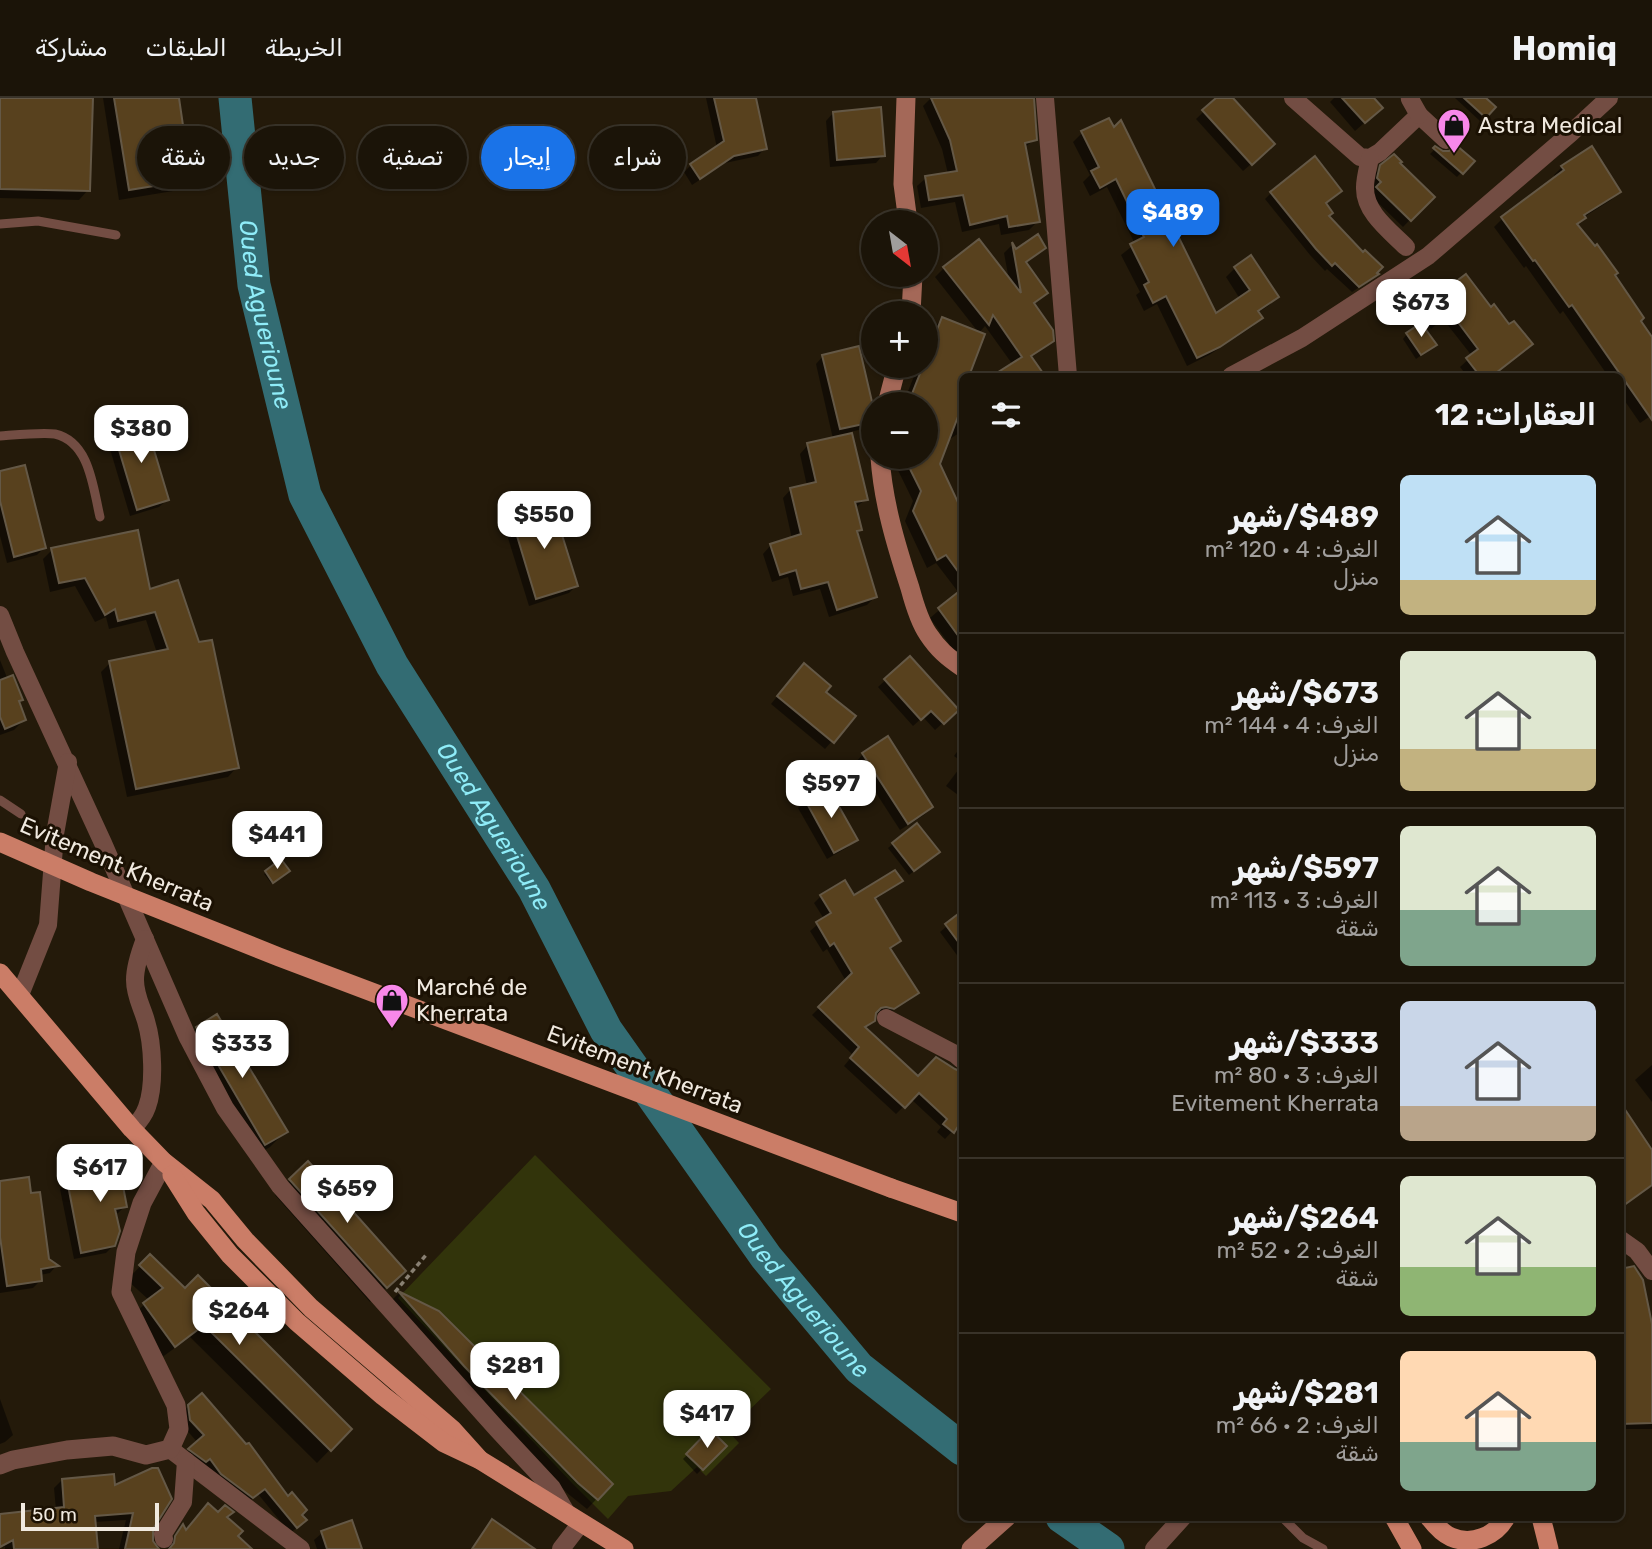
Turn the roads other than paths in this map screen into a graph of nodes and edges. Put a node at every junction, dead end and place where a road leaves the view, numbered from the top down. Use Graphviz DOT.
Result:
graph roads {
  1 [pos="906,98"];
  2 [pos="1045,98"];
  3 [pos="1293,98"];
  4 [pos="1411,98"];
  5 [pos="1609,98"];
  6 [pos="1419,116"];
  7 [pos="1446,140"];
  8 [pos="1370,158"];
  9 [pos="906,210"];
  10 [pos="0,224"];
  11 [pos="116,235"];
  12 [pos="1406,247"];
  13 [pos="1068,373"];
  14 [pos="1237,373"];
  15 [pos="0,436"];
  16 [pos="881,469"];
  17 [pos="100,517"];
  18 [pos="0,615"];
  19 [pos="959,665"];
  20 [pos="68,762"];
  21 [pos="0,800"];
  22 [pos="20,814"];
  23 [pos="0,842"];
  24 [pos="145,939"];
  25 [pos="0,973"];
  26 [pos="20,995"];
  27 [pos="886,1018"];
  28 [pos="959,1058"];
  29 [pos="132,1129"];
  30 [pos="164,1162"];
  31 [pos="959,1212"];
  32 [pos="1624,1242"];
  33 [pos="1652,1271"];
  34 [pos="170,1449"];
  35 [pos="186,1461"];
  36 [pos="0,1465"];
  37 [pos="574,1519"];
  38 [pos="1002,1521"];
  39 [pos="1179,1521"];
  40 [pos="1286,1521"];
  41 [pos="1396,1521"];
  42 [pos="1433,1521"];
  43 [pos="1504,1521"];
  44 [pos="1542,1521"];
  45 [pos="164,1539"];
  46 [pos="302,1549"];
  47 [pos="561,1549"];
  48 [pos="624,1549"];
  49 [pos="971,1549"];
  50 [pos="1154,1549"];
  51 [pos="1323,1549"];
  52 [pos="1412,1549"];
  53 [pos="1549,1549"];
  1 -- 9 [label="main road"];
  2 -- 13 [label="street"];
  3 -- 8 [label="street"];
  4 -- 6 [label="street"];
  5 -- 14 [label="street"];
  6 -- 7 [label="street"];
  6 -- 8 [label="street"];
  8 -- 12 [label="street"];
  10 -- 11 [label="lane"];
  15 -- 17 [label="lane"];
  16 -- 19 [label="main road"];
  18 -- 20 [label="street"];
  20 -- 24 [label="street"];
  20 -- 26 [label="street"];
  21 -- 22 [label="lane"];
  23 -- 31 [label="main road, Evitement Kherrata, bridge"];
  24 -- 29 [label="street"];
  24 -- 37 [label="street"];
  25 -- 26 [label="main road"];
  26 -- 29 [label="main road"];
  27 -- 28 [label="street"];
  29 -- 30 [label="main road"];
  30 -- 34 [label="street"];
  30 -- 37 [label="main road"];
  32 -- 33 [label="street"];
  34 -- 35 [label="street"];
  34 -- 36 [label="street"];
  35 -- 45 [label="street"];
  35 -- 46 [label="street"];
  37 -- 47 [label="street"];
  37 -- 48 [label="main road"];
  38 -- 49 [label="main road"];
  39 -- 50 [label="street"];
  40 -- 51 [label="lane"];
  41 -- 52 [label="main road"];
  42 -- 43 [label="main road"];
  44 -- 53 [label="main road"];
}
